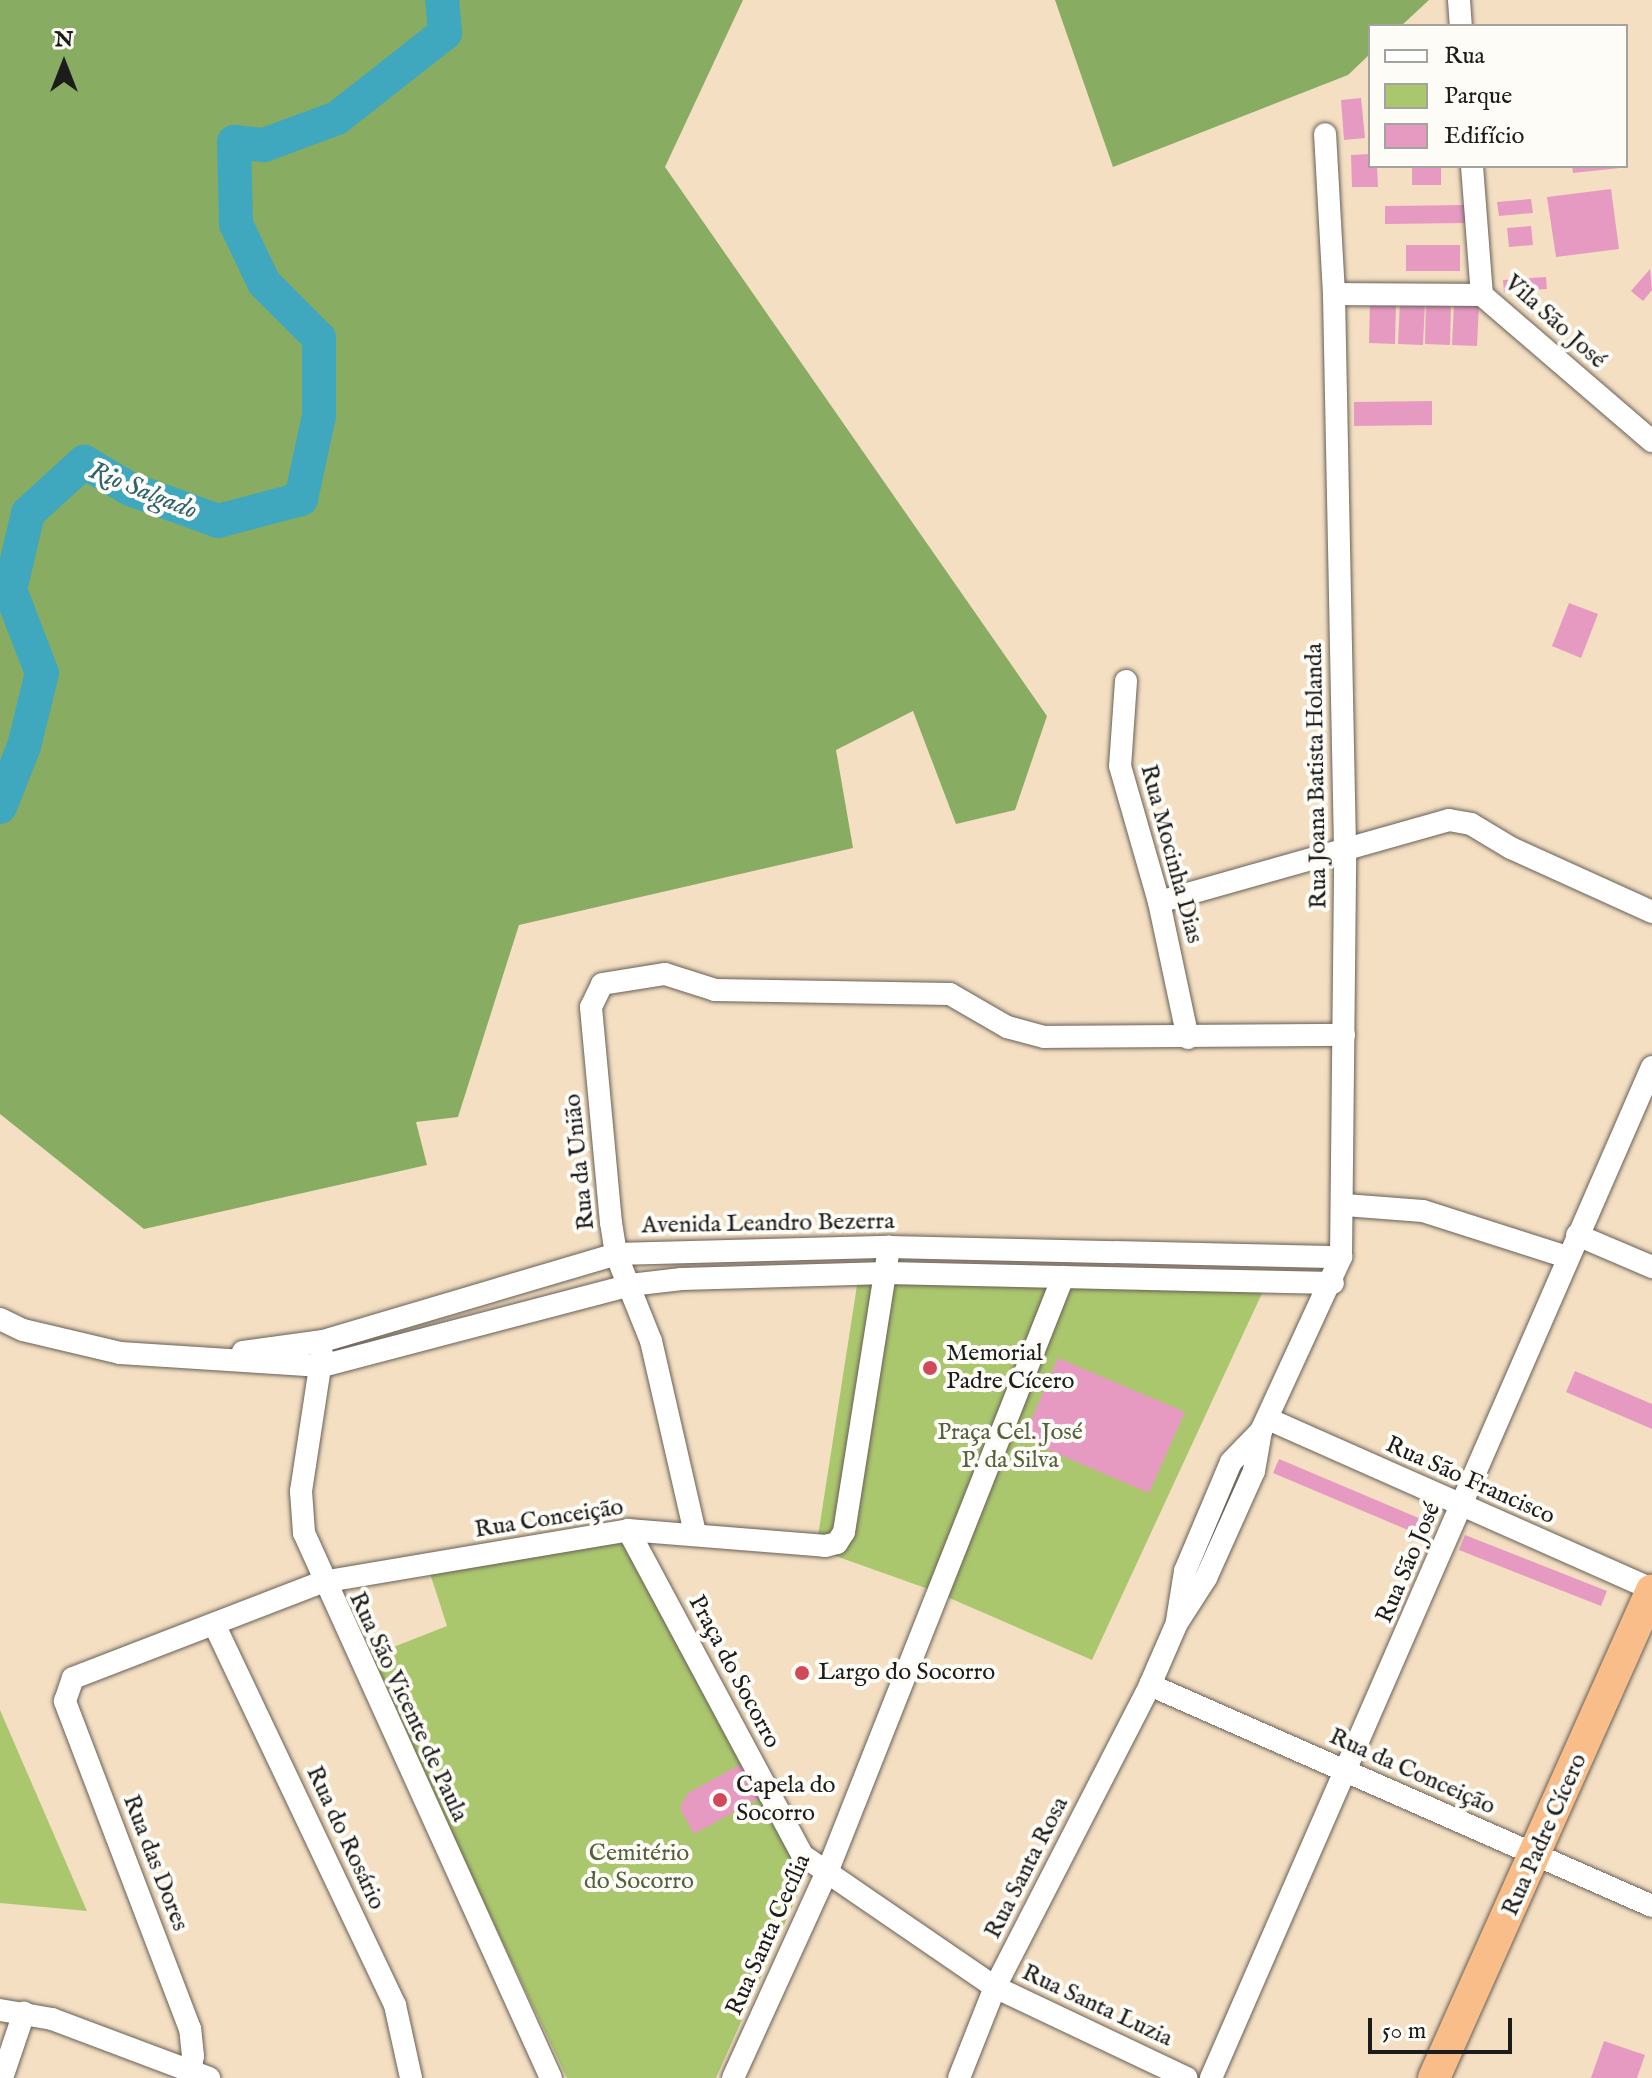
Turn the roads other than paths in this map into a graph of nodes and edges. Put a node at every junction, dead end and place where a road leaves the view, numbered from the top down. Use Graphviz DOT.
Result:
graph roads {
  1 [pos="1459,0"];
  2 [pos="1461,24"];
  3 [pos="1325,134"];
  4 [pos="1472,168"];
  5 [pos="1334,294"];
  6 [pos="1482,295"];
  7 [pos="1652,441"];
  8 [pos="1126,681"];
  9 [pos="1345,848"];
  10 [pos="1159,902"];
  11 [pos="1652,912"];
  12 [pos="1344,1035"];
  13 [pos="1188,1038"];
  14 [pos="1652,1067"];
  15 [pos="1345,1205"];
  16 [pos="1577,1235"];
  17 [pos="889,1247"];
  18 [pos="616,1254"];
  19 [pos="1341,1257"];
  20 [pos="1567,1257"];
  21 [pos="1652,1267"];
  22 [pos="887,1273"];
  23 [pos="1063,1277"];
  24 [pos="1333,1283"];
  25 [pos="630,1285"];
  26 [pos="3,1324"];
  27 [pos="323,1341"];
  28 [pos="182,1358"];
  29 [pos="322,1366"];
  30 [pos="1265,1425"];
  31 [pos="1462,1507"];
  32 [pos="628,1530"];
  33 [pos="695,1533"];
  34 [pos="322,1582"];
  35 [pos="1652,1590"];
  36 [pos="215,1626"];
  37 [pos="81,1674"];
  38 [pos="1150,1685"];
  39 [pos="1348,1771"];
  40 [pos="1536,1857"];
  41 [pos="828,1870"];
  42 [pos="1652,1906"];
  43 [pos="995,1987"];
  44 [pos="0,2010"];
  45 [pos="24,2013"];
  46 [pos="196,2076"];
  47 [pos="2,2078"];
  48 [pos="411,2078"];
  49 [pos="551,2078"];
  50 [pos="733,2078"];
  51 [pos="959,2078"];
  52 [pos="1187,2078"];
  53 [pos="1211,2078"];
  54 [pos="1434,2078"];
  1 -- 2 [label="street"];
  3 -- 5 [label="street, Rua Joana Batista Holanda"];
  4 -- 6 [label="street, Vila São José"];
  5 -- 6 [label="street"];
  5 -- 9 [label="street, Rua Joana Batista Holanda"];
  6 -- 7 [label="street, Vila São José"];
  8 -- 10 [label="street, Rua Mocinha Dias"];
  9 -- 10 [label="street"];
  9 -- 11 [label="street"];
  9 -- 12 [label="street, Rua Joana Batista Holanda"];
  10 -- 13 [label="street, Rua Mocinha Dias"];
  12 -- 13 [label="street"];
  12 -- 15 [label="street, Rua Joana Batista Holanda"];
  13 -- 18 [label="street, Rua da União"];
  14 -- 16 [label="street, Rua São José"];
  15 -- 19 [label="street, Rua Joana Batista Holanda"];
  15 -- 20 [label="street"];
  16 -- 20 [label="street, Rua São José"];
  16 -- 21 [label="street"];
  17 -- 18 [label="street, Avenida Leandro Bezerra"];
  17 -- 19 [label="street, Avenida Leandro Bezerra"];
  17 -- 22 [label="street, Rua Conceição"];
  18 -- 25 [label="street, Rua da União"];
  18 -- 27 [label="street, Avenida Leandro Bezerra"];
  19 -- 24 [label="street"];
  20 -- 31 [label="street, Rua São José"];
  22 -- 23 [label="street, Avenida Leandro Bezerra"];
  22 -- 25 [label="street, Avenida Leandro Bezerra"];
  22 -- 33 [label="street, Rua Conceição"];
  23 -- 24 [label="street, Avenida Leandro Bezerra"];
  23 -- 41 [label="street, Rua Santa Cecília"];
  24 -- 30 [label="street"];
  25 -- 29 [label="street, Avenida Leandro Bezerra"];
  25 -- 33 [label="street, Rua da União"];
  26 -- 28 [label="street, Avenida Leandro Bezerra"];
  27 -- 28 [label="street, Avenida Leandro Bezerra"];
  27 -- 29 [label="street, Rua São Vicente de Paula"];
  28 -- 29 [label="street, Avenida Leandro Bezerra"];
  29 -- 34 [label="street, Rua São Vicente de Paula"];
  30 -- 31 [label="street, Rua São Francisco"];
  30 -- 38 [label="street"];
  31 -- 35 [label="street, Rua São Francisco"];
  31 -- 39 [label="street, Rua São José"];
  32 -- 33 [label="street, Rua Conceição"];
  32 -- 34 [label="street, Rua Conceição"];
  32 -- 41 [label="street, Praça do Socorro"];
  34 -- 36 [label="street, Rua Conceição"];
  34 -- 49 [label="street, Rua São Vicente de Paula"];
  35 -- 40 [label="highway, Rua Padre Cícero"];
  36 -- 37 [label="street, Rua Conceição"];
  36 -- 48 [label="street, Rua do Rosário"];
  37 -- 46 [label="street, Rua das Dores"];
  38 -- 39 [label="street, Rua da Conceição"];
  38 -- 43 [label="street, Rua Santa Rosa"];
  39 -- 40 [label="street, Rua da Conceição"];
  39 -- 53 [label="street, Rua São José"];
  40 -- 42 [label="street, Rua da Conceição"];
  40 -- 54 [label="highway, Rua Padre Cícero"];
  41 -- 43 [label="street, Rua Santa Luzia"];
  41 -- 50 [label="street, Rua Santa Cecília"];
  43 -- 51 [label="street, Rua Santa Rosa"];
  43 -- 52 [label="street, Rua Santa Luzia"];
  44 -- 45 [label="street"];
  45 -- 46 [label="street"];
  45 -- 47 [label="street"];
}
